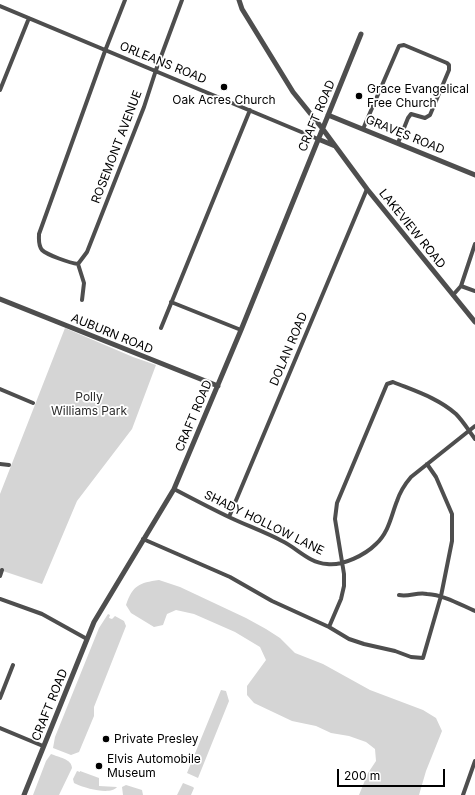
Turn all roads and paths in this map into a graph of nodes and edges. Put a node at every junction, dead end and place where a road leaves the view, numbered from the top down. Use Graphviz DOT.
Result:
graph roads {
  1 [pos="125,0"];
  2 [pos="182,0"];
  3 [pos="239,0"];
  4 [pos="0,6"];
  5 [pos="29,18"];
  6 [pos="361,34"];
  7 [pos="105,51"];
  8 [pos="156,70"];
  9 [pos="0,90"];
  10 [pos="250,110"];
  11 [pos="328,115"];
  12 [pos="322,128"];
  13 [pos="363,128"];
  14 [pos="318,139"];
  15 [pos="398,143"];
  16 [pos="336,146"];
  17 [pos="475,175"];
  18 [pos="367,188"];
  19 [pos="475,244"];
  20 [pos="78,264"];
  21 [pos="461,286"];
  22 [pos="475,291"];
  23 [pos="453,295"];
  24 [pos="0,299"];
  25 [pos="82,300"];
  26 [pos="171,302"];
  27 [pos="475,322"];
  28 [pos="161,328"];
  29 [pos="241,330"];
  30 [pos="218,386"];
  31 [pos="0,389"];
  32 [pos="33,403"];
  33 [pos="475,426"];
  34 [pos="469,431"];
  35 [pos="475,439"];
  36 [pos="0,464"];
  37 [pos="427,464"];
  38 [pos="9,465"];
  39 [pos="174,489"];
  40 [pos="229,517"];
  41 [pos="143,538"];
  42 [pos="342,562"];
  43 [pos="2,570"];
  44 [pos="0,576"];
  45 [pos="399,595"];
  46 [pos="441,596"];
  47 [pos="0,599"];
  48 [pos="475,611"];
  49 [pos="329,627"];
  50 [pos="87,639"];
  51 [pos="12,665"];
  52 [pos="0,698"];
  53 [pos="0,728"];
  54 [pos="44,746"];
  55 [pos="475,761"];
  56 [pos="24,795"];
  57 [pos="463,795"];
  1 -- 7 [label="street"];
  2 -- 8 [label="street, ROSEMONT AVENUE"];
  3 -- 12 [label="street, LAKEVIEW ROAD"];
  4 -- 5 [label="street, ORLEANS ROAD"];
  5 -- 7 [label="street, ORLEANS ROAD"];
  5 -- 9 [label="street"];
  6 -- 11 [label="street, CRAFT ROAD"];
  7 -- 8 [label="street, ORLEANS ROAD"];
  7 -- 20 [label="street"];
  8 -- 10 [label="street, ORLEANS ROAD"];
  8 -- 20 [label="street, ROSEMONT AVENUE"];
  10 -- 14 [label="street, ORLEANS ROAD"];
  10 -- 26 [label="street"];
  11 -- 12 [label="street, CRAFT ROAD"];
  11 -- 13 [label="street, GRAVES ROAD"];
  12 -- 14 [label="street, CRAFT ROAD"];
  12 -- 16 [label="street, LAKEVIEW ROAD"];
  13 -- 15 [label="street, GRAVES ROAD"];
  13 -- 15 [label="street"];
  14 -- 16 [label="street"];
  14 -- 29 [label="street, CRAFT ROAD"];
  15 -- 17 [label="street, GRAVES ROAD"];
  16 -- 18 [label="street, LAKEVIEW ROAD"];
  18 -- 23 [label="street, LAKEVIEW ROAD"];
  18 -- 40 [label="street, DOLAN ROAD"];
  19 -- 21 [label="street"];
  20 -- 25 [label="street"];
  21 -- 22 [label="street"];
  21 -- 23 [label="street"];
  23 -- 27 [label="street, LAKEVIEW ROAD"];
  24 -- 30 [label="street, AUBURN ROAD"];
  26 -- 28 [label="street"];
  26 -- 29 [label="street"];
  29 -- 30 [label="street, CRAFT ROAD"];
  30 -- 39 [label="street, CRAFT ROAD"];
  31 -- 32 [label="street"];
  33 -- 34 [label="street, SHADY HOLLOW LANE"];
  34 -- 35 [label="street"];
  34 -- 37 [label="street, SHADY HOLLOW LANE"];
  34 -- 42 [label="street"];
  36 -- 38 [label="street"];
  37 -- 42 [label="street, SHADY HOLLOW LANE"];
  37 -- 46 [label="street"];
  39 -- 40 [label="street, SHADY HOLLOW LANE"];
  39 -- 41 [label="street, CRAFT ROAD"];
  40 -- 42 [label="street, SHADY HOLLOW LANE"];
  41 -- 49 [label="street"];
  41 -- 50 [label="street, CRAFT ROAD"];
  42 -- 49 [label="street"];
  43 -- 44 [label="street"];
  45 -- 46 [label="street"];
  46 -- 48 [label="street"];
  46 -- 49 [label="street"];
  47 -- 50 [label="street"];
  50 -- 54 [label="street, CRAFT ROAD"];
  51 -- 52 [label="street"];
  53 -- 54 [label="street"];
  54 -- 56 [label="street, CRAFT ROAD"];
  55 -- 57 [label="street"];
}
